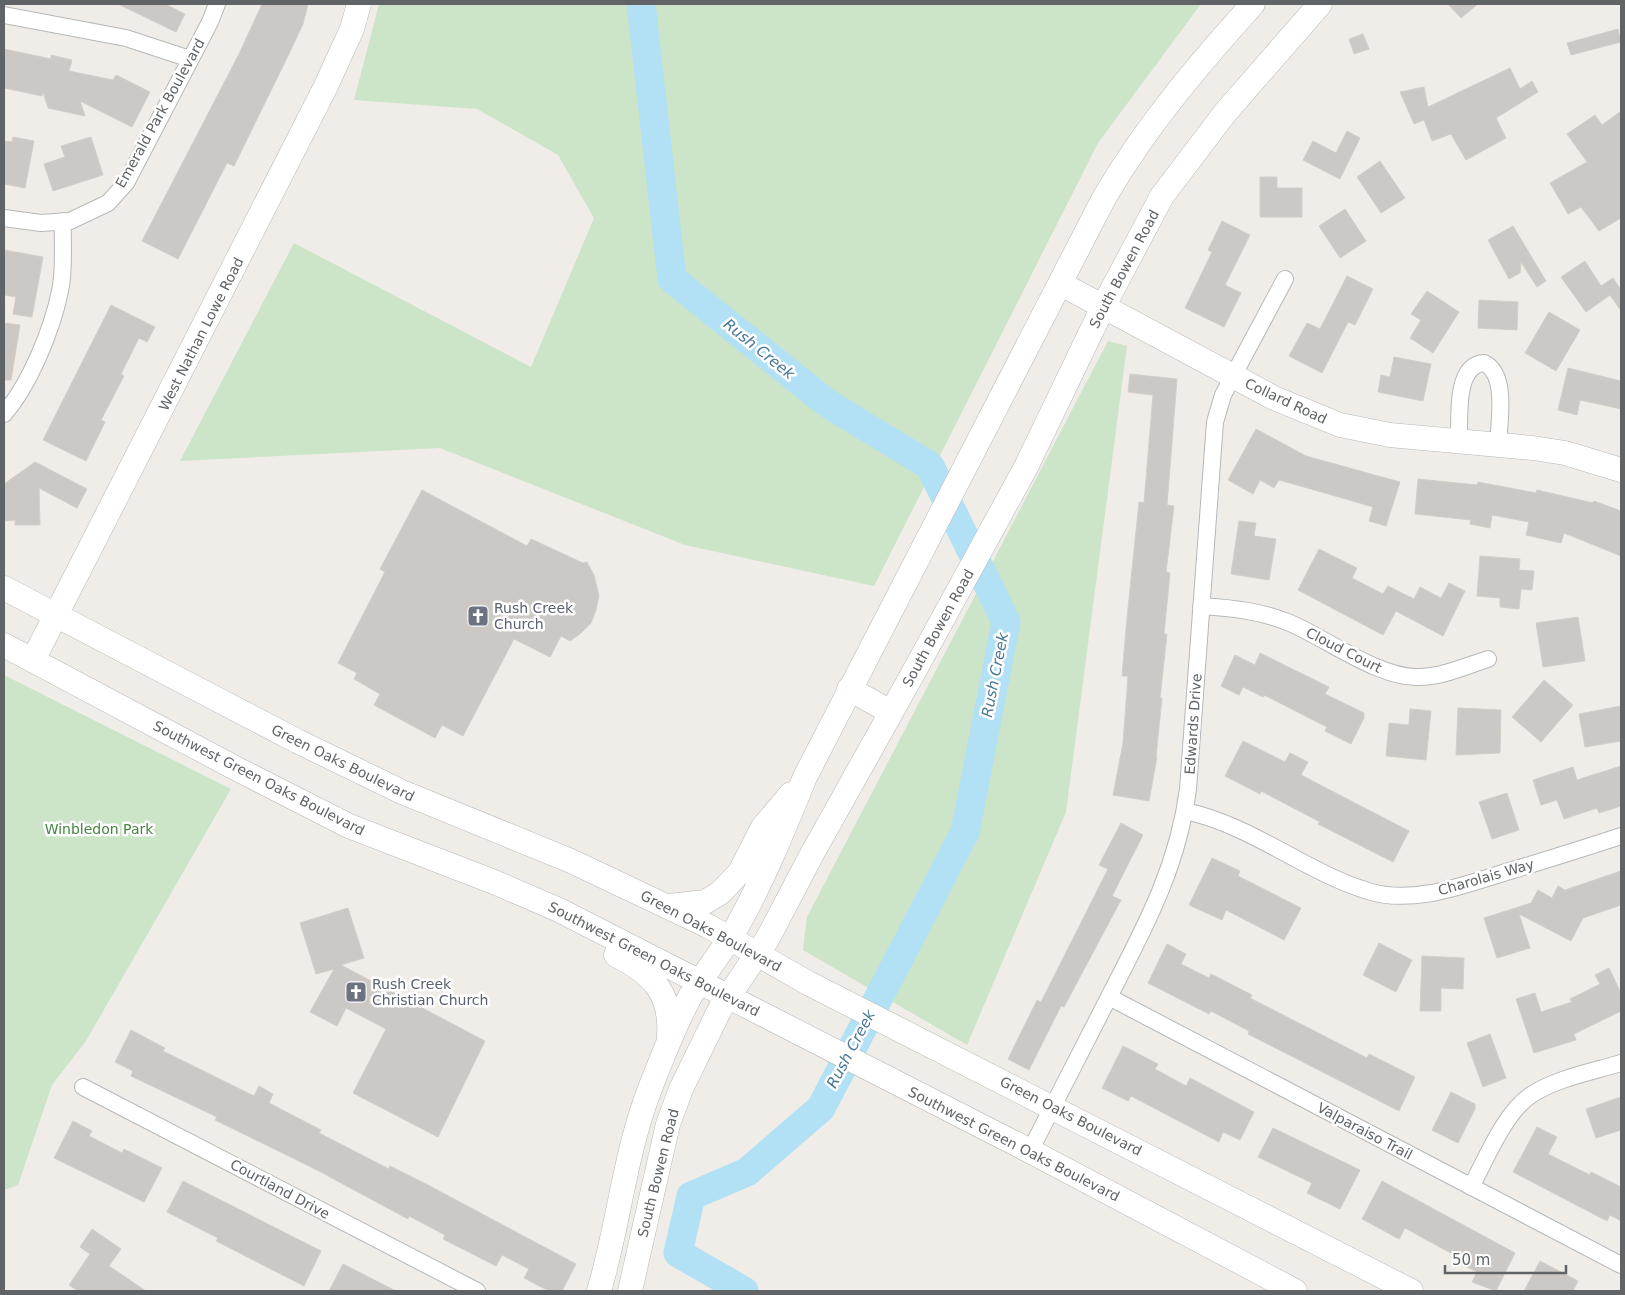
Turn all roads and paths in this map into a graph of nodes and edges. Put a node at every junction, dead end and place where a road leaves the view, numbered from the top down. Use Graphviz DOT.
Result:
graph roads {
  1 [pos="217,4"];
  2 [pos="359,4"];
  3 [pos="1253,4"];
  4 [pos="1320,4"];
  5 [pos="4,14"];
  6 [pos="190,59"];
  7 [pos="4,218"];
  8 [pos="63,221"];
  9 [pos="1285,279"];
  10 [pos="1061,284"];
  11 [pos="1103,307"];
  12 [pos="1232,376"];
  13 [pos="4,414"];
  14 [pos="1459,442"];
  15 [pos="1498,445"];
  16 [pos="1621,470"];
  17 [pos="4,588"];
  18 [pos="1201,606"];
  19 [pos="57,616"];
  20 [pos="4,645"];
  21 [pos="1488,659"];
  22 [pos="33,660"];
  23 [pos="849,689"];
  24 [pos="891,712"];
  25 [pos="805,777"];
  26 [pos="1185,812"];
  27 [pos="1621,836"];
  28 [pos="494,882"];
  29 [pos="667,906"];
  30 [pos="730,937"];
  31 [pos="756,954"];
  32 [pos="701,982"];
  33 [pos="729,996"];
  34 [pos="1109,997"];
  35 [pos="668,1046"];
  36 [pos="1621,1063"];
  37 [pos="83,1086"];
  38 [pos="1053,1106"];
  39 [pos="1030,1151"];
  40 [pos="1471,1187"];
  41 [pos="615,1230"];
  42 [pos="644,1233"];
  43 [pos="1621,1265"];
  44 [pos="476,1291"];
  45 [pos="599,1291"];
  46 [pos="630,1291"];
  47 [pos="1295,1291"];
  48 [pos="1411,1291"];
  1 -- 6 [label="street, Emerald Park Boulevard"];
  2 -- 19 [label="main road, West Nathan Lowe Road"];
  3 -- 10 [label="main road, South Bowen Road"];
  4 -- 11 [label="main road, South Bowen Road"];
  5 -- 6 [label="street"];
  6 -- 8 [label="street, Emerald Park Boulevard"];
  7 -- 8 [label="street, Emerald Park Boulevard"];
  8 -- 13 [label="street"];
  9 -- 12 [label="street, Edwards Drive"];
  10 -- 11 [label="main road, Collard Road"];
  10 -- 23 [label="main road, South Bowen Road"];
  11 -- 12 [label="main road, Collard Road"];
  11 -- 24 [label="main road, South Bowen Road"];
  12 -- 14 [label="main road, Collard Road"];
  12 -- 18 [label="street, Edwards Drive"];
  14 -- 15 [label="main road, Collard Road"];
  14 -- 15 [label="street"];
  15 -- 16 [label="main road, Collard Road"];
  17 -- 19 [label="main road, Green Oaks Boulevard"];
  18 -- 21 [label="street, Cloud Court"];
  18 -- 26 [label="street, Edwards Drive"];
  19 -- 22 [label="main road, West Nathan Lowe Road"];
  19 -- 29 [label="main road, Green Oaks Boulevard"];
  20 -- 22 [label="main road, Southwest Green Oaks Boulevard"];
  22 -- 28 [label="main road, Southwest Green Oaks Boulevard"];
  23 -- 24 [label="main road"];
  23 -- 25 [label="main road, South Bowen Road"];
  24 -- 31 [label="main road, South Bowen Road"];
  25 -- 29 [label="main road"];
  25 -- 30 [label="main road, South Bowen Road"];
  26 -- 27 [label="street, Charolais Way"];
  26 -- 34 [label="street, Edwards Drive"];
  28 -- 32 [label="main road, Southwest Green Oaks Boulevard"];
  28 -- 35 [label="main road"];
  29 -- 30 [label="main road, Green Oaks Boulevard"];
  30 -- 31 [label="main road, Green Oaks Boulevard"];
  30 -- 32 [label="main road, South Bowen Road"];
  31 -- 33 [label="main road, South Bowen Road"];
  31 -- 38 [label="main road, Green Oaks Boulevard"];
  32 -- 33 [label="main road, Southwest Green Oaks Boulevard"];
  32 -- 35 [label="main road, South Bowen Road"];
  33 -- 39 [label="main road, Southwest Green Oaks Boulevard"];
  33 -- 42 [label="main road, South Bowen Road"];
  34 -- 38 [label="street, Edwards Drive"];
  34 -- 40 [label="street, Valparaiso Trail"];
  35 -- 41 [label="main road, South Bowen Road"];
  36 -- 40 [label="street"];
  37 -- 44 [label="street, Courtland Drive"];
  38 -- 39 [label="street, Edwards Drive"];
  38 -- 48 [label="main road, Green Oaks Boulevard"];
  39 -- 47 [label="main road, Southwest Green Oaks Boulevard"];
  40 -- 43 [label="street, Valparaiso Trail"];
  41 -- 42 [label="main road"];
  41 -- 45 [label="main road, South Bowen Road"];
  42 -- 46 [label="main road, South Bowen Road"];
}
